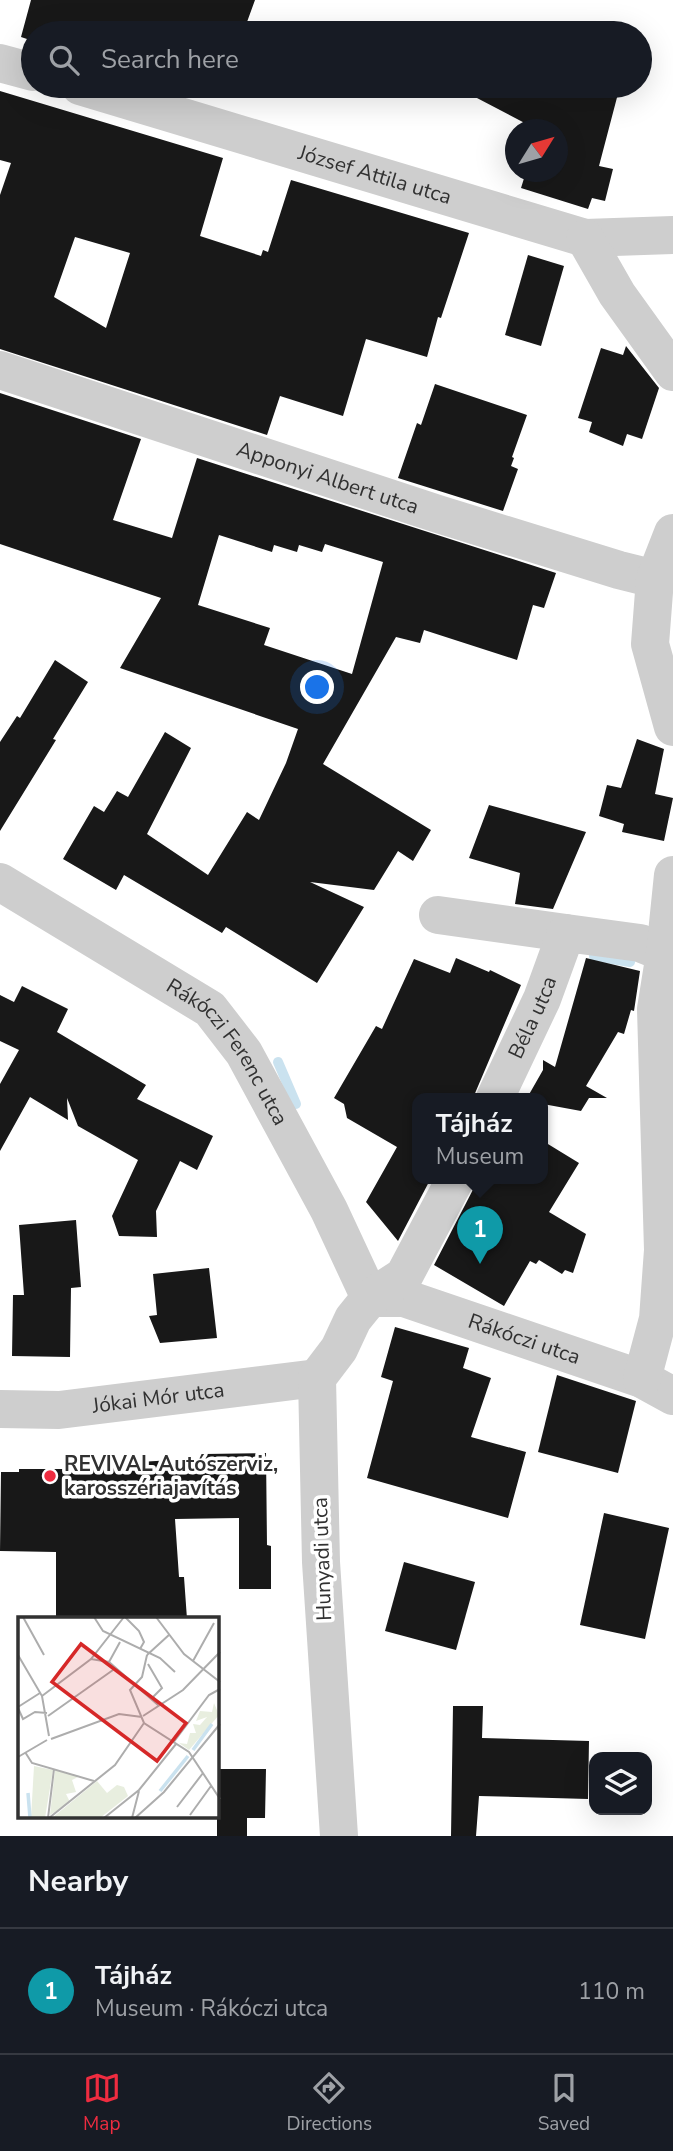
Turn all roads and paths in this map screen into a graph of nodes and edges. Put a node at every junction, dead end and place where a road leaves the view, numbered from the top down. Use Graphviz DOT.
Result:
graph roads {
  1 [pos="0,63"];
  2 [pos="21,69"];
  3 [pos="119,98"];
  4 [pos="673,235"];
  5 [pos="585,238"];
  6 [pos="0,370"];
  7 [pos="673,372"];
  8 [pos="673,533"];
  9 [pos="655,579"];
  10 [pos="673,727"];
  11 [pos="673,875"];
  12 [pos="0,882"];
  13 [pos="438,915"];
  14 [pos="566,933"];
  15 [pos="669,954"];
  16 [pos="497,1093"];
  17 [pos="453,1184"];
  18 [pos="668,1251"];
  19 [pos="370,1297"];
  20 [pos="317,1378"];
  21 [pos="658,1387"];
  22 [pos="0,1409"];
  23 [pos="339,1836"];
  1 -- 2 [label="street"];
  3 -- 5 [label="street, József Attila utca"];
  4 -- 5 [label="street, József Attila utca"];
  5 -- 7 [label="street"];
  6 -- 9 [label="street, Apponyi Albert utca"];
  8 -- 9 [label="street"];
  9 -- 10 [label="street"];
  11 -- 15 [label="street"];
  12 -- 19 [label="street, Rákóczi Ferenc utca"];
  13 -- 14 [label="street"];
  14 -- 15 [label="street"];
  14 -- 16 [label="street, Béla utca"];
  15 -- 18 [label="street"];
  17 -- 19 [label="street"];
  18 -- 21 [label="street"];
  19 -- 20 [label="street"];
  19 -- 21 [label="street, Rákóczi utca"];
  20 -- 22 [label="street, Jókai Mór utca"];
  20 -- 23 [label="street, Hunyadi utca"];
}
